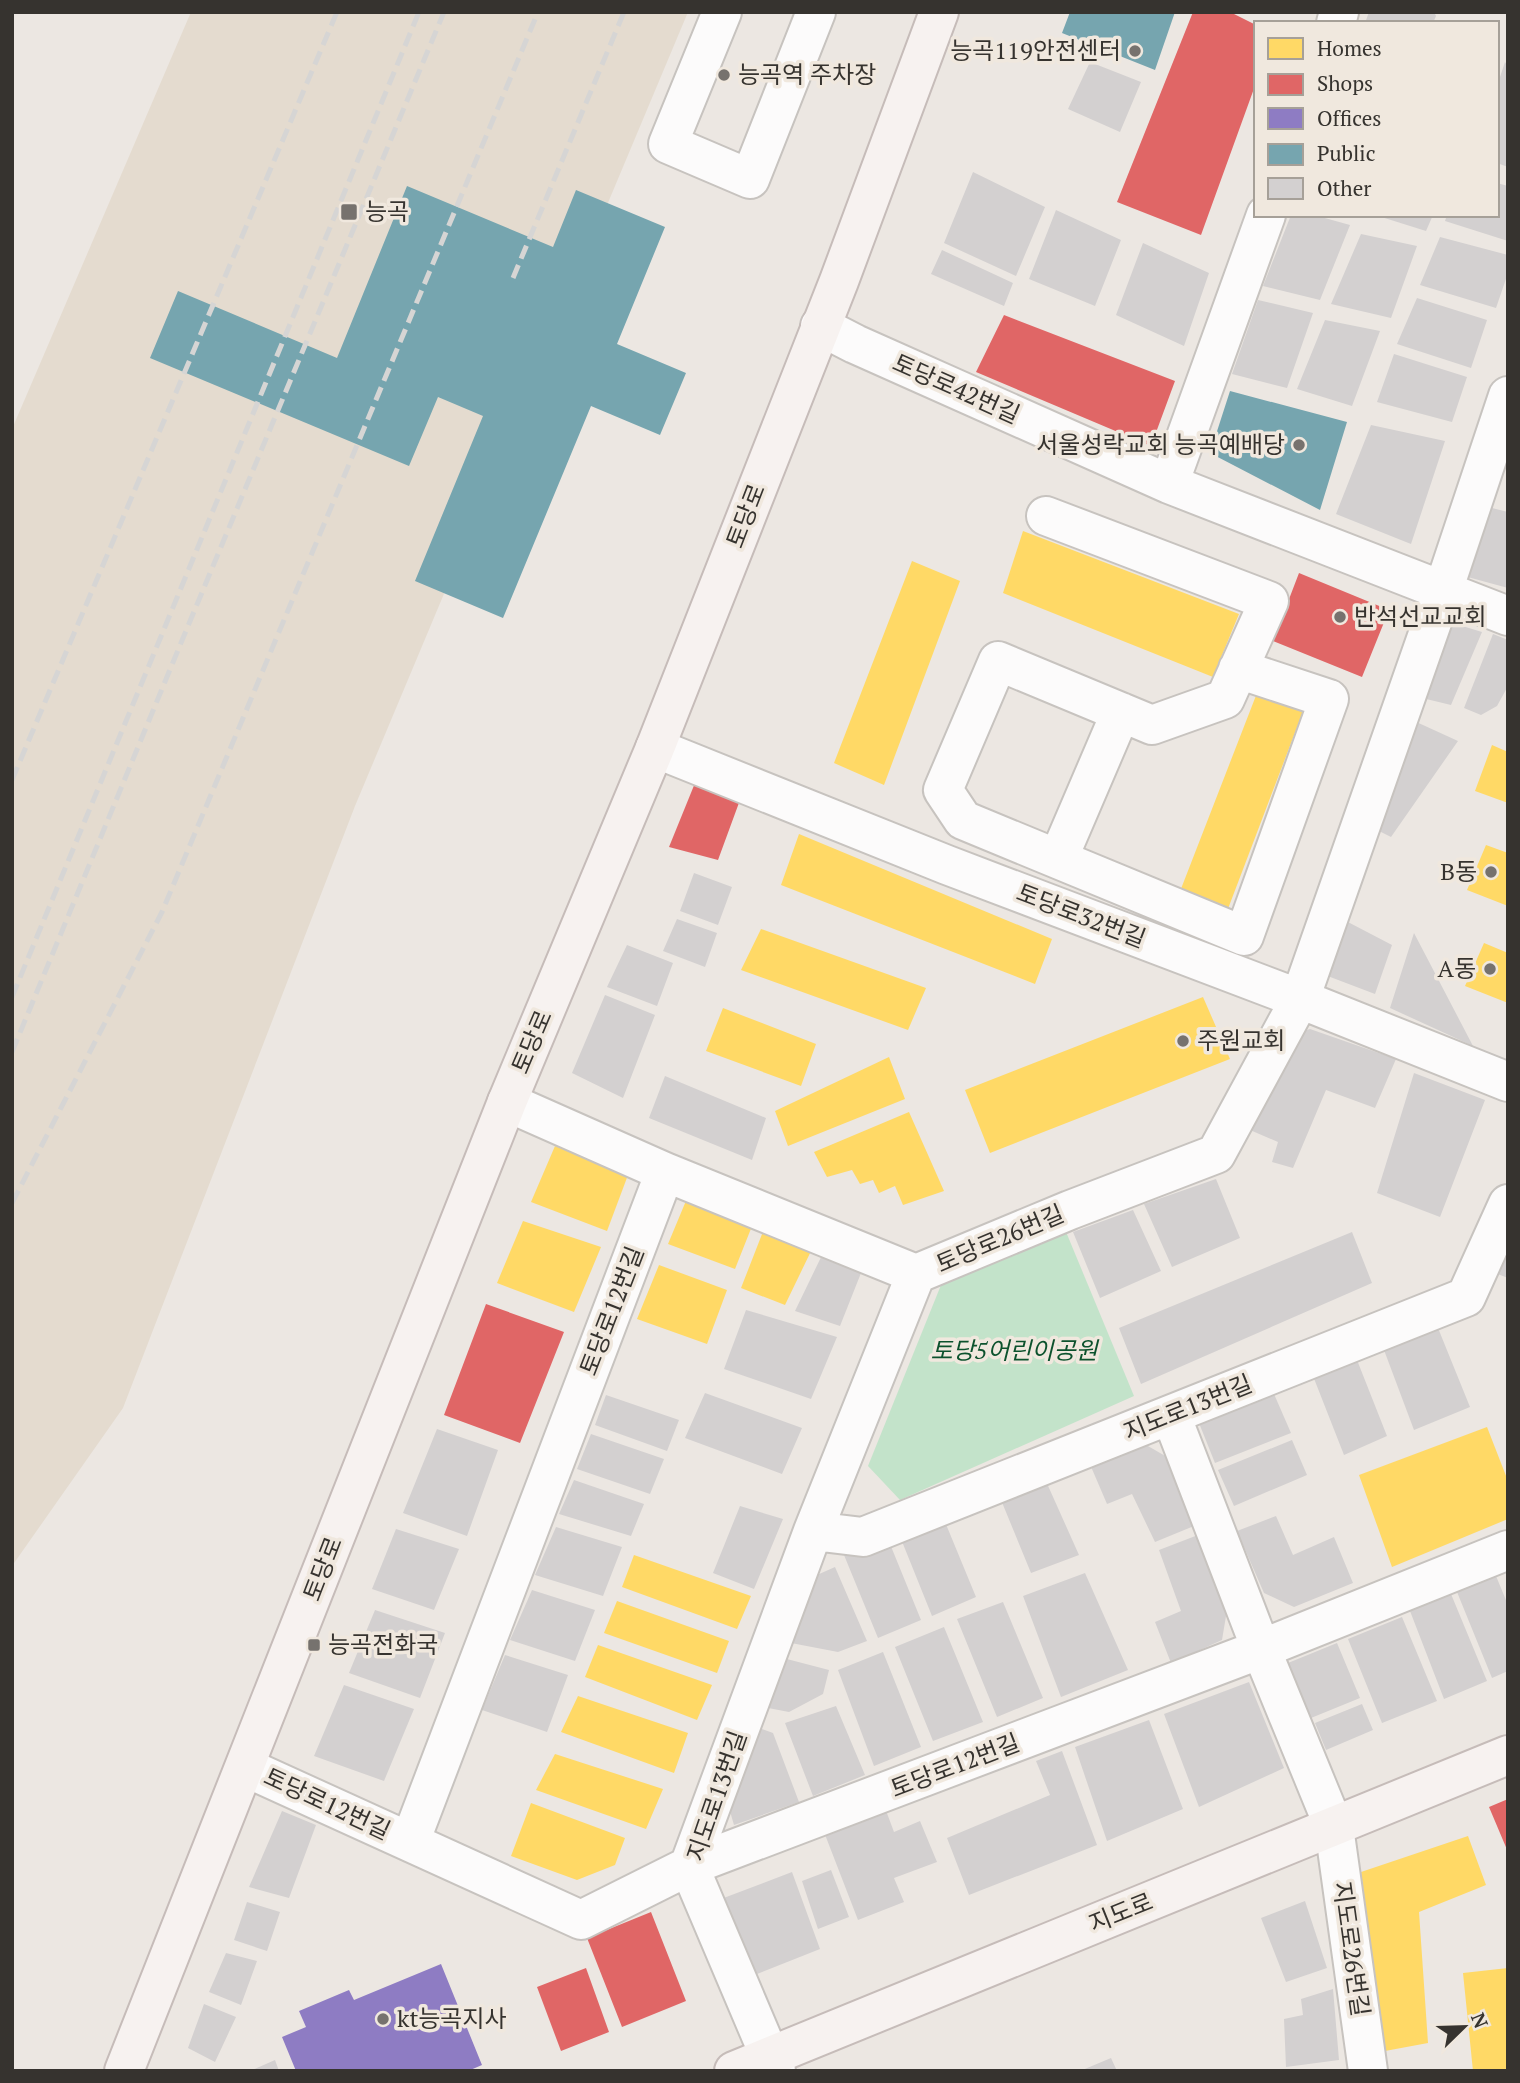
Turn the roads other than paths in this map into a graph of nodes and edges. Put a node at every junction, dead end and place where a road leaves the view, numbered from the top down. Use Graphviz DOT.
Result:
graph roads {
  1 [pos="722,12"];
  2 [pos="816,12"];
  3 [pos="939,12"];
  4 [pos="1265,217"];
  5 [pos="820,326"];
  6 [pos="1508,396"];
  7 [pos="1168,484"];
  8 [pos="1046,516"];
  9 [pos="1443,591"];
  10 [pos="1508,616"];
  11 [pos="1238,669"];
  12 [pos="1121,712"];
  13 [pos="655,748"];
  14 [pos="963,820"];
  15 [pos="1058,859"];
  16 [pos="947,864"];
  17 [pos="1300,999"];
  18 [pos="1508,1082"];
  19 [pos="507,1102"];
  20 [pos="665,1171"];
  21 [pos="1508,1204"];
  22 [pos="916,1274"];
  23 [pos="1171,1415"];
  24 [pos="813,1531"];
  25 [pos="1508,1550"];
  26 [pos="1261,1649"];
  27 [pos="1508,1755"];
  28 [pos="245,1767"];
  29 [pos="1334,1827"];
  30 [pos="410,1842"];
  31 [pos="689,1867"];
  32 [pos="773,2063"];
  33 [pos="124,2071"];
  34 [pos="734,2071"];
  35 [pos="1368,2071"];
  1 -- 2 [label="street"];
  3 -- 5 [label="main road, 토당로"];
  4 -- 7 [label="street"];
  5 -- 7 [label="street, 토당로42번길"];
  5 -- 13 [label="main road, 토당로"];
  6 -- 9 [label="street"];
  7 -- 9 [label="street, 토당로42번길"];
  8 -- 11 [label="street"];
  9 -- 10 [label="street, 토당로42번길"];
  9 -- 17 [label="street, 토당로26번길"];
  11 -- 12 [label="street"];
  11 -- 15 [label="street"];
  12 -- 14 [label="street"];
  12 -- 15 [label="street"];
  13 -- 16 [label="street, 토당로32번길"];
  13 -- 19 [label="main road, 토당로"];
  14 -- 15 [label="street"];
  14 -- 16 [label="street"];
  16 -- 17 [label="street, 토당로32번길"];
  17 -- 18 [label="street, 토당로32번길"];
  17 -- 22 [label="street, 토당로26번길"];
  19 -- 20 [label="street, 토당로26번길"];
  19 -- 28 [label="main road, 토당로"];
  20 -- 22 [label="street, 토당로26번길"];
  20 -- 30 [label="street, 토당로12번길"];
  21 -- 23 [label="street, 지도로13번길"];
  22 -- 24 [label="street, 지도로13번길"];
  23 -- 24 [label="street, 지도로13번길"];
  23 -- 26 [label="street, 지도로26번길"];
  24 -- 31 [label="street, 지도로13번길"];
  25 -- 26 [label="street, 토당로12번길"];
  26 -- 29 [label="street, 지도로26번길"];
  26 -- 31 [label="street, 토당로12번길"];
  27 -- 29 [label="main road, 지도로"];
  28 -- 30 [label="street, 토당로12번길"];
  28 -- 33 [label="main road, 토당로"];
  29 -- 32 [label="main road, 지도로"];
  29 -- 35 [label="street, 지도로26번길"];
  30 -- 31 [label="street, 토당로12번길"];
  31 -- 32 [label="street, 지도로13번길"];
  32 -- 34 [label="main road, 지도로"];
}
